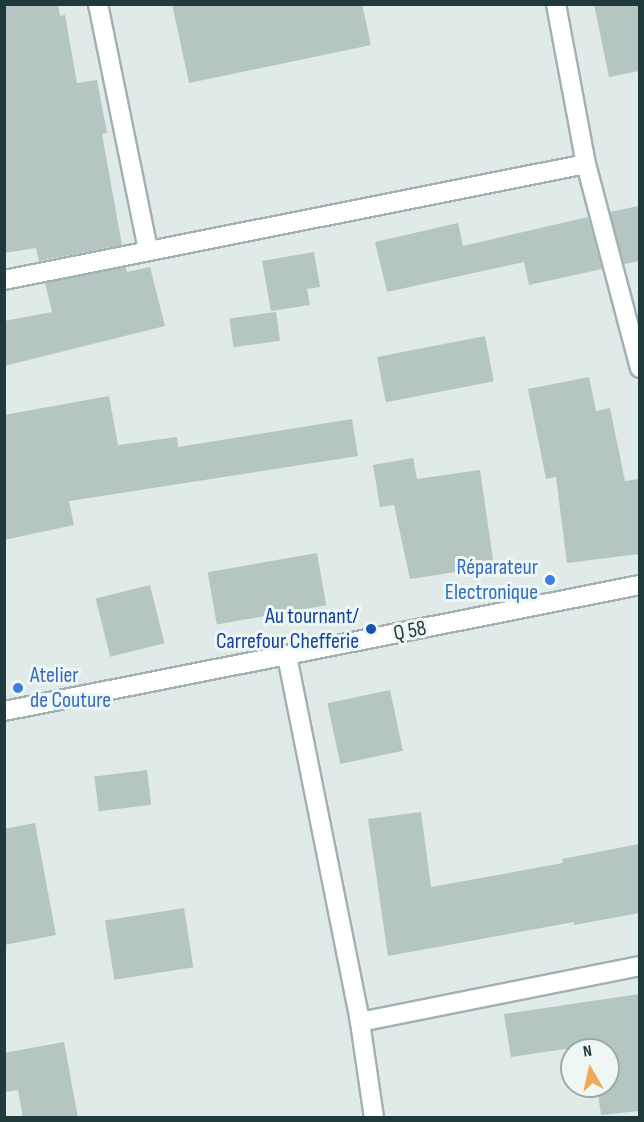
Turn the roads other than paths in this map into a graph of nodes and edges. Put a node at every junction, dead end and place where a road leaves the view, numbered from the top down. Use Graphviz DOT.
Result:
graph roads {
  1 [pos="98,4"];
  2 [pos="556,4"];
  3 [pos="586,164"];
  4 [pos="148,249"];
  5 [pos="4,280"];
  6 [pos="639,368"];
  7 [pos="639,585"];
  8 [pos="287,656"];
  9 [pos="4,711"];
  10 [pos="639,966"];
  11 [pos="360,1022"];
  12 [pos="374,1118"];
  1 -- 4 [label="street"];
  2 -- 3 [label="street"];
  3 -- 4 [label="street"];
  3 -- 6 [label="street"];
  4 -- 5 [label="street"];
  7 -- 8 [label="street, Q 58"];
  8 -- 9 [label="street, Q 58"];
  8 -- 11 [label="street"];
  10 -- 11 [label="street"];
  11 -- 12 [label="street"];
}
